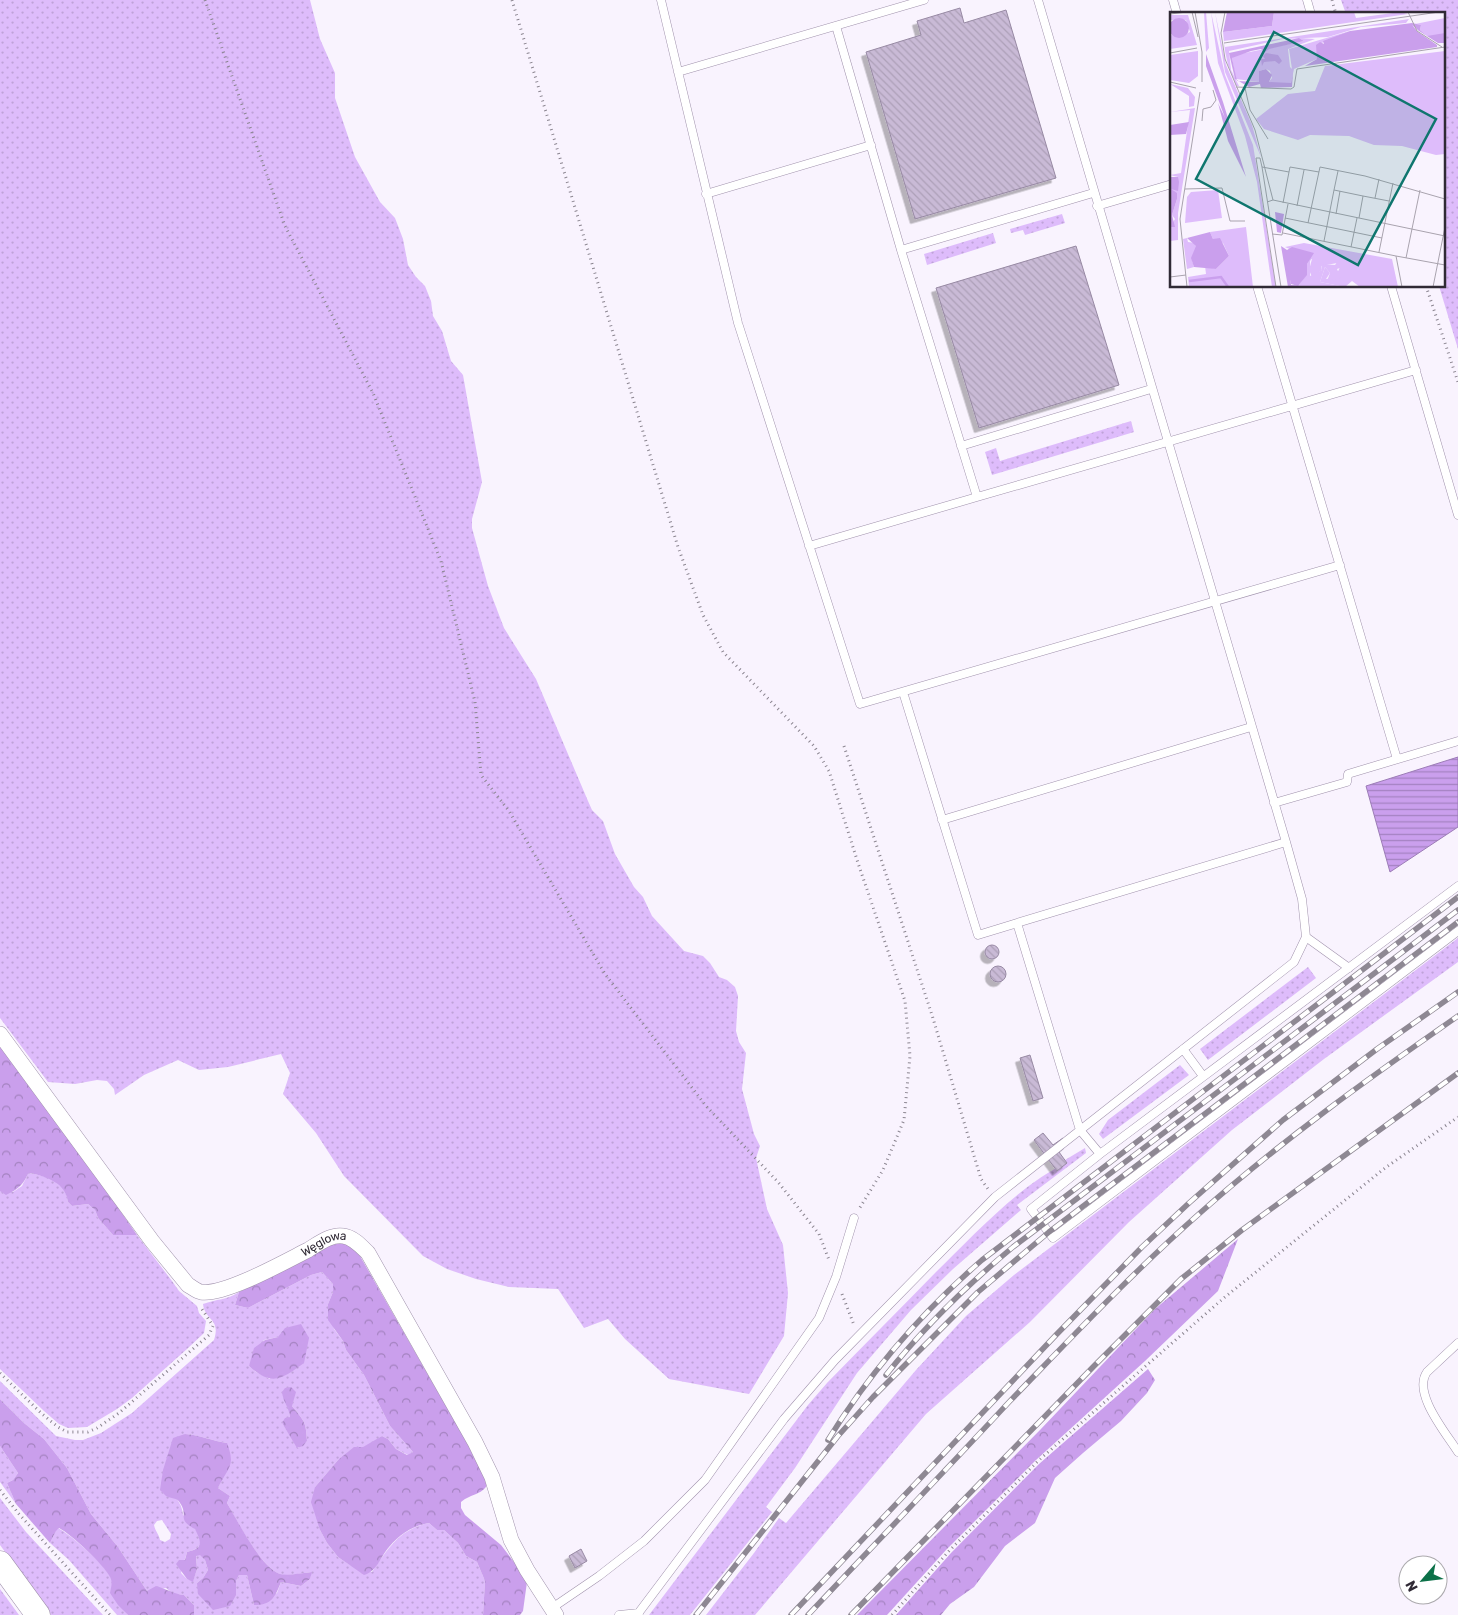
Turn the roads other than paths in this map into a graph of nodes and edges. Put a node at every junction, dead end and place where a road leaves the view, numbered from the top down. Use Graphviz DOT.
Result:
graph roads {
  1 [pos="661,0"];
  2 [pos="924,0"];
  3 [pos="1038,0"];
  4 [pos="836,26"];
  5 [pos="678,72"];
  6 [pos="871,145"];
  7 [pos="1170,185"];
  8 [pos="1093,193"];
  9 [pos="706,194"];
  10 [pos="1097,206"];
  11 [pos="901,250"];
  12 [pos="1258,288"];
  13 [pos="1392,288"];
  14 [pos="1416,370"];
  15 [pos="1151,389"];
  16 [pos="1293,406"];
  17 [pos="1167,441"];
  18 [pos="961,446"];
  19 [pos="977,497"];
  20 [pos="1458,515"];
  21 [pos="809,546"];
  22 [pos="1340,565"];
  23 [pos="1214,602"];
  24 [pos="903,692"];
  25 [pos="1251,727"];
  26 [pos="1458,740"];
  27 [pos="1397,759"];
  28 [pos="1274,803"];
  29 [pos="942,820"];
  30 [pos="1286,842"];
  31 [pos="1458,886"];
  32 [pos="1017,923"];
  33 [pos="1458,931"];
  34 [pos="1306,937"];
  35 [pos="1349,968"];
  36 [pos="0,1034"];
  37 [pos="1183,1049"];
  38 [pos="1203,1076"];
  39 [pos="1080,1130"];
  40 [pos="1100,1154"];
  41 [pos="854,1218"];
  42 [pos="1458,1344"];
  43 [pos="1458,1452"];
  44 [pos="0,1563"];
  45 [pos="554,1612"];
  46 [pos="638,1614"];
  47 [pos="38,1615"];
  48 [pos="619,1615"];
  1 -- 5 [label="lane"];
  2 -- 4 [label="lane"];
  3 -- 8 [label="lane"];
  4 -- 5 [label="lane"];
  4 -- 6 [label="lane"];
  5 -- 9 [label="lane"];
  6 -- 9 [label="lane"];
  6 -- 11 [label="lane"];
  7 -- 10 [label="lane"];
  8 -- 10 [label="lane"];
  8 -- 11 [label="lane"];
  9 -- 21 [label="lane"];
  10 -- 15 [label="lane"];
  11 -- 18 [label="lane"];
  12 -- 16 [label="lane"];
  13 -- 14 [label="lane"];
  14 -- 16 [label="lane"];
  14 -- 20 [label="lane"];
  15 -- 17 [label="lane"];
  15 -- 18 [label="lane"];
  16 -- 17 [label="lane"];
  16 -- 22 [label="lane"];
  17 -- 19 [label="lane"];
  17 -- 23 [label="lane"];
  18 -- 19 [label="lane"];
  19 -- 21 [label="lane"];
  21 -- 24 [label="lane"];
  22 -- 23 [label="lane"];
  22 -- 27 [label="lane"];
  23 -- 24 [label="lane"];
  23 -- 25 [label="lane"];
  24 -- 29 [label="lane"];
  25 -- 28 [label="lane"];
  25 -- 29 [label="lane"];
  26 -- 27 [label="lane"];
  27 -- 28 [label="lane"];
  28 -- 30 [label="lane"];
  29 -- 32 [label="lane"];
  30 -- 32 [label="lane"];
  30 -- 34 [label="lane"];
  31 -- 35 [label="lane"];
  32 -- 39 [label="lane"];
  33 -- 40 [label="lane"];
  34 -- 35 [label="lane"];
  34 -- 37 [label="lane"];
  35 -- 38 [label="lane"];
  36 -- 45 [label="street, Węglowa"];
  37 -- 38 [label="lane"];
  37 -- 39 [label="lane"];
  38 -- 40 [label="lane"];
  39 -- 40 [label="lane"];
  39 -- 46 [label="lane"];
  41 -- 45 [label="lane"];
  42 -- 43 [label="lane"];
  44 -- 47 [label="main road"];
  46 -- 48 [label="lane"];
}
